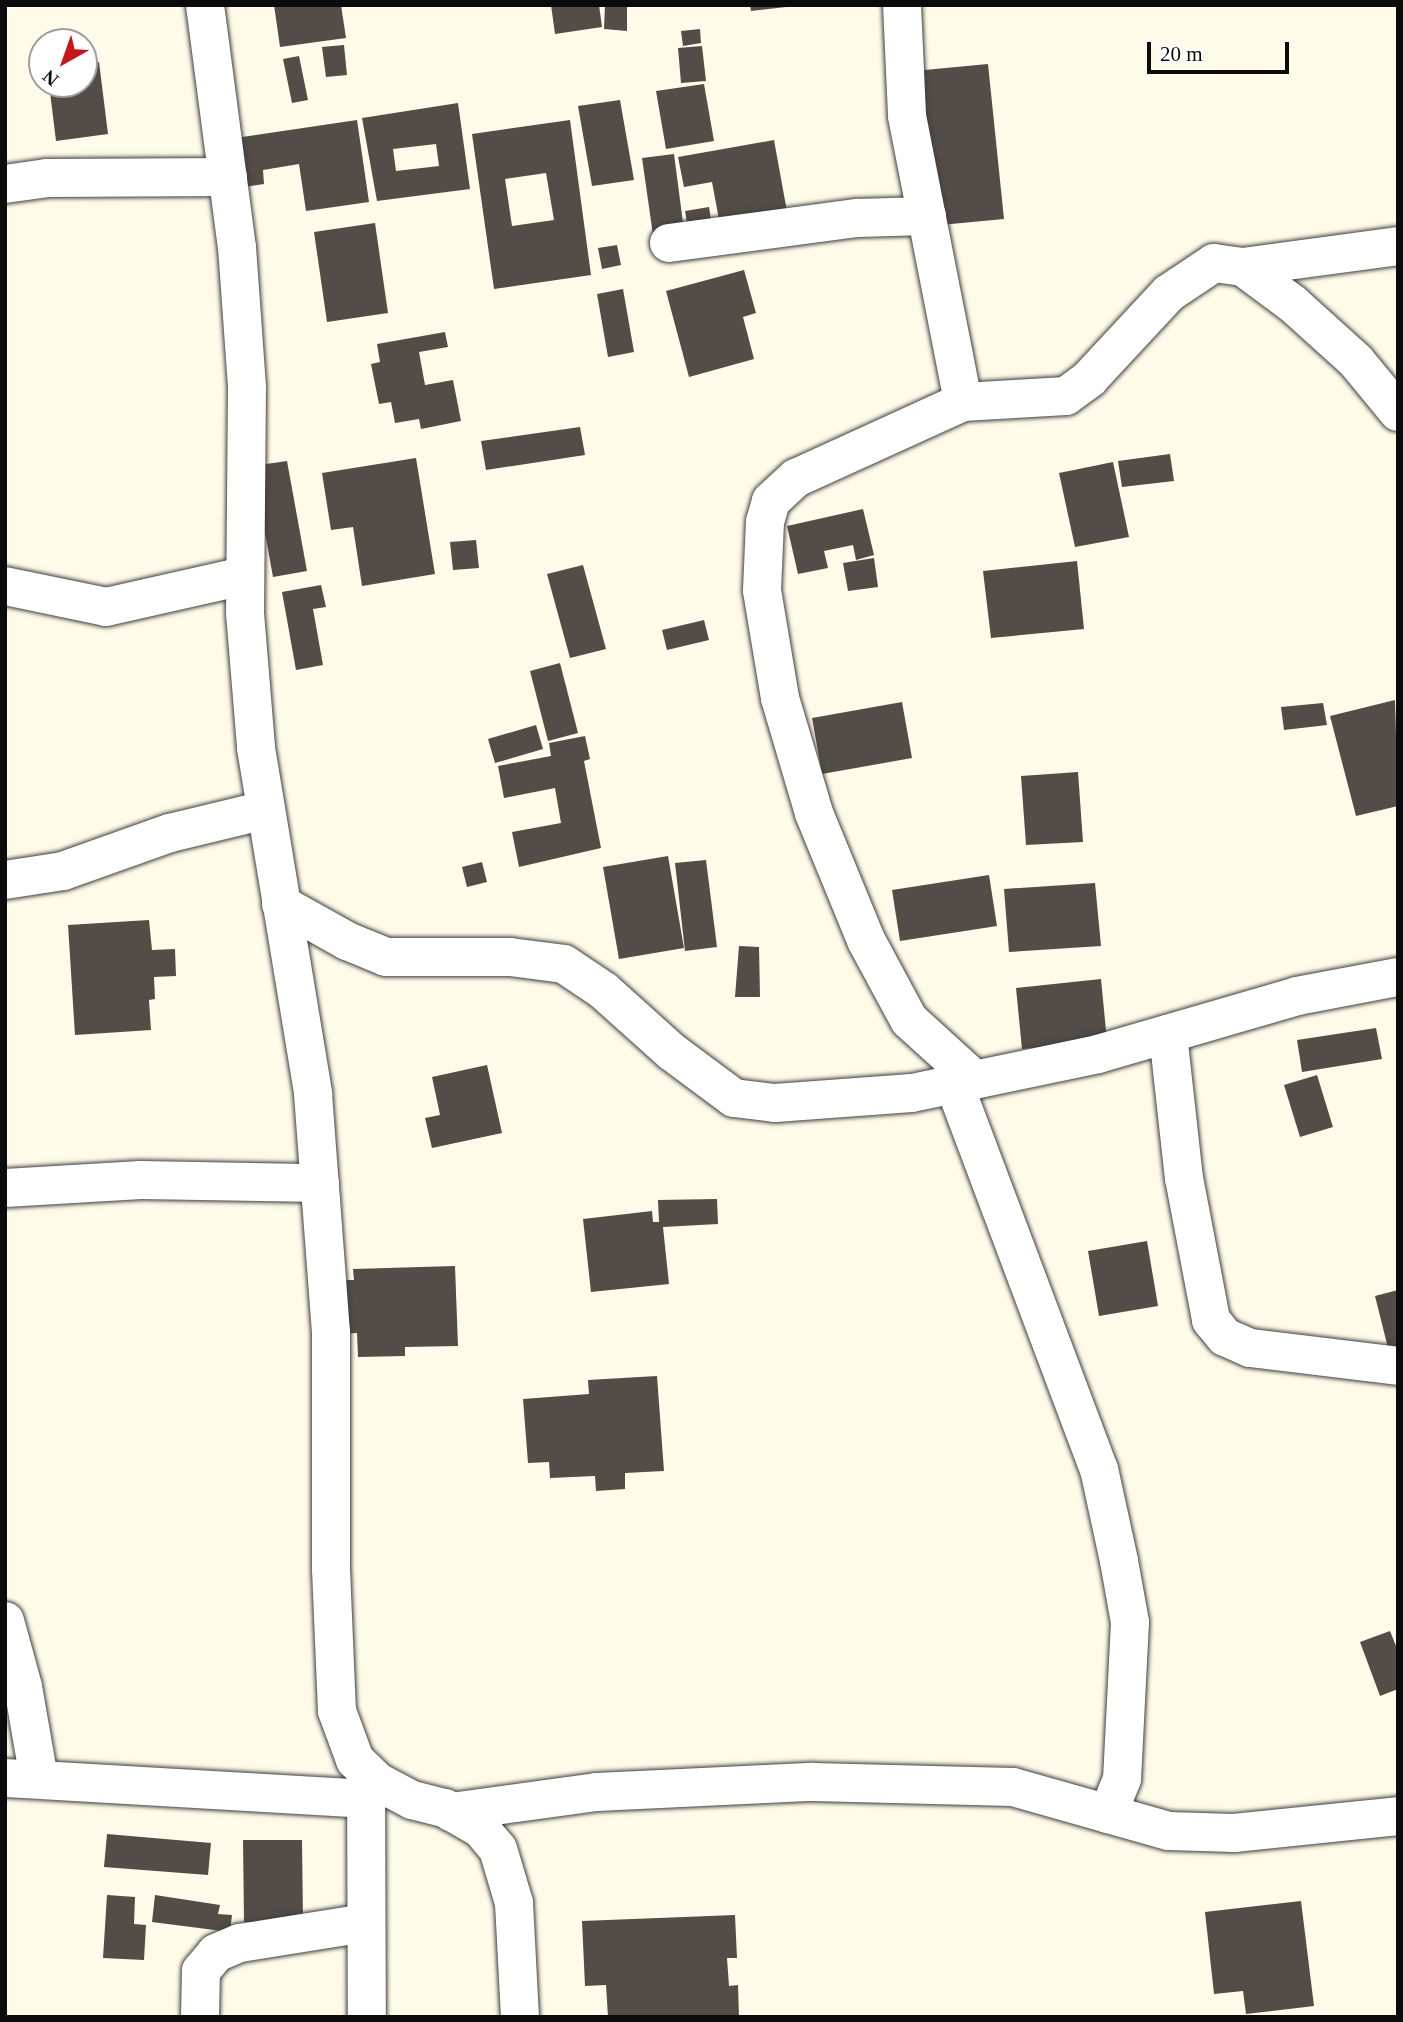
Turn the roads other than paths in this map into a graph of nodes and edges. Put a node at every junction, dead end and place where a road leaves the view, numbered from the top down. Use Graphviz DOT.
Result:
graph roads {
  1 [pos="205,5"];
  2 [pos="902,5"];
  3 [pos="228,177"];
  4 [pos="5,184"];
  5 [pos="927,216"];
  6 [pos="669,243"];
  7 [pos="1398,246"];
  8 [pos="1243,267"];
  9 [pos="963,402"];
  10 [pos="1398,412"];
  11 [pos="244,576"];
  12 [pos="5,586"];
  13 [pos="265,810"];
  14 [pos="5,880"];
  15 [pos="281,904"];
  16 [pos="1398,977"];
  17 [pos="1168,1034"];
  18 [pos="965,1082"];
  19 [pos="320,1183"];
  20 [pos="5,1188"];
  21 [pos="1398,1366"];
  22 [pos="5,1621"];
  23 [pos="22,1779"];
  24 [pos="366,1784"];
  25 [pos="451,1812"];
  26 [pos="1108,1814"];
  27 [pos="1398,1816"];
  28 [pos="365,1923"];
  29 [pos="200,2017"];
  30 [pos="367,2017"];
  31 [pos="520,2017"];
  1 -- 3 [label="street"];
  2 -- 5 [label="street"];
  3 -- 4 [label="street"];
  3 -- 11 [label="street"];
  5 -- 6 [label="street"];
  5 -- 9 [label="street"];
  7 -- 8 [label="street"];
  8 -- 9 [label="street"];
  8 -- 10 [label="street"];
  9 -- 18 [label="street"];
  11 -- 12 [label="street"];
  11 -- 13 [label="street"];
  13 -- 14 [label="street"];
  13 -- 15 [label="street"];
  15 -- 18 [label="street"];
  15 -- 19 [label="street"];
  16 -- 17 [label="street"];
  17 -- 18 [label="street"];
  17 -- 21 [label="street"];
  18 -- 26 [label="street"];
  19 -- 20 [label="street"];
  19 -- 24 [label="street"];
  22 -- 23 [label="street"];
  23 -- 24 [label="street"];
  24 -- 25 [label="street"];
  24 -- 28 [label="street"];
  25 -- 26 [label="street"];
  25 -- 31 [label="street"];
  26 -- 27 [label="street"];
  28 -- 29 [label="street"];
  28 -- 30 [label="street"];
}
